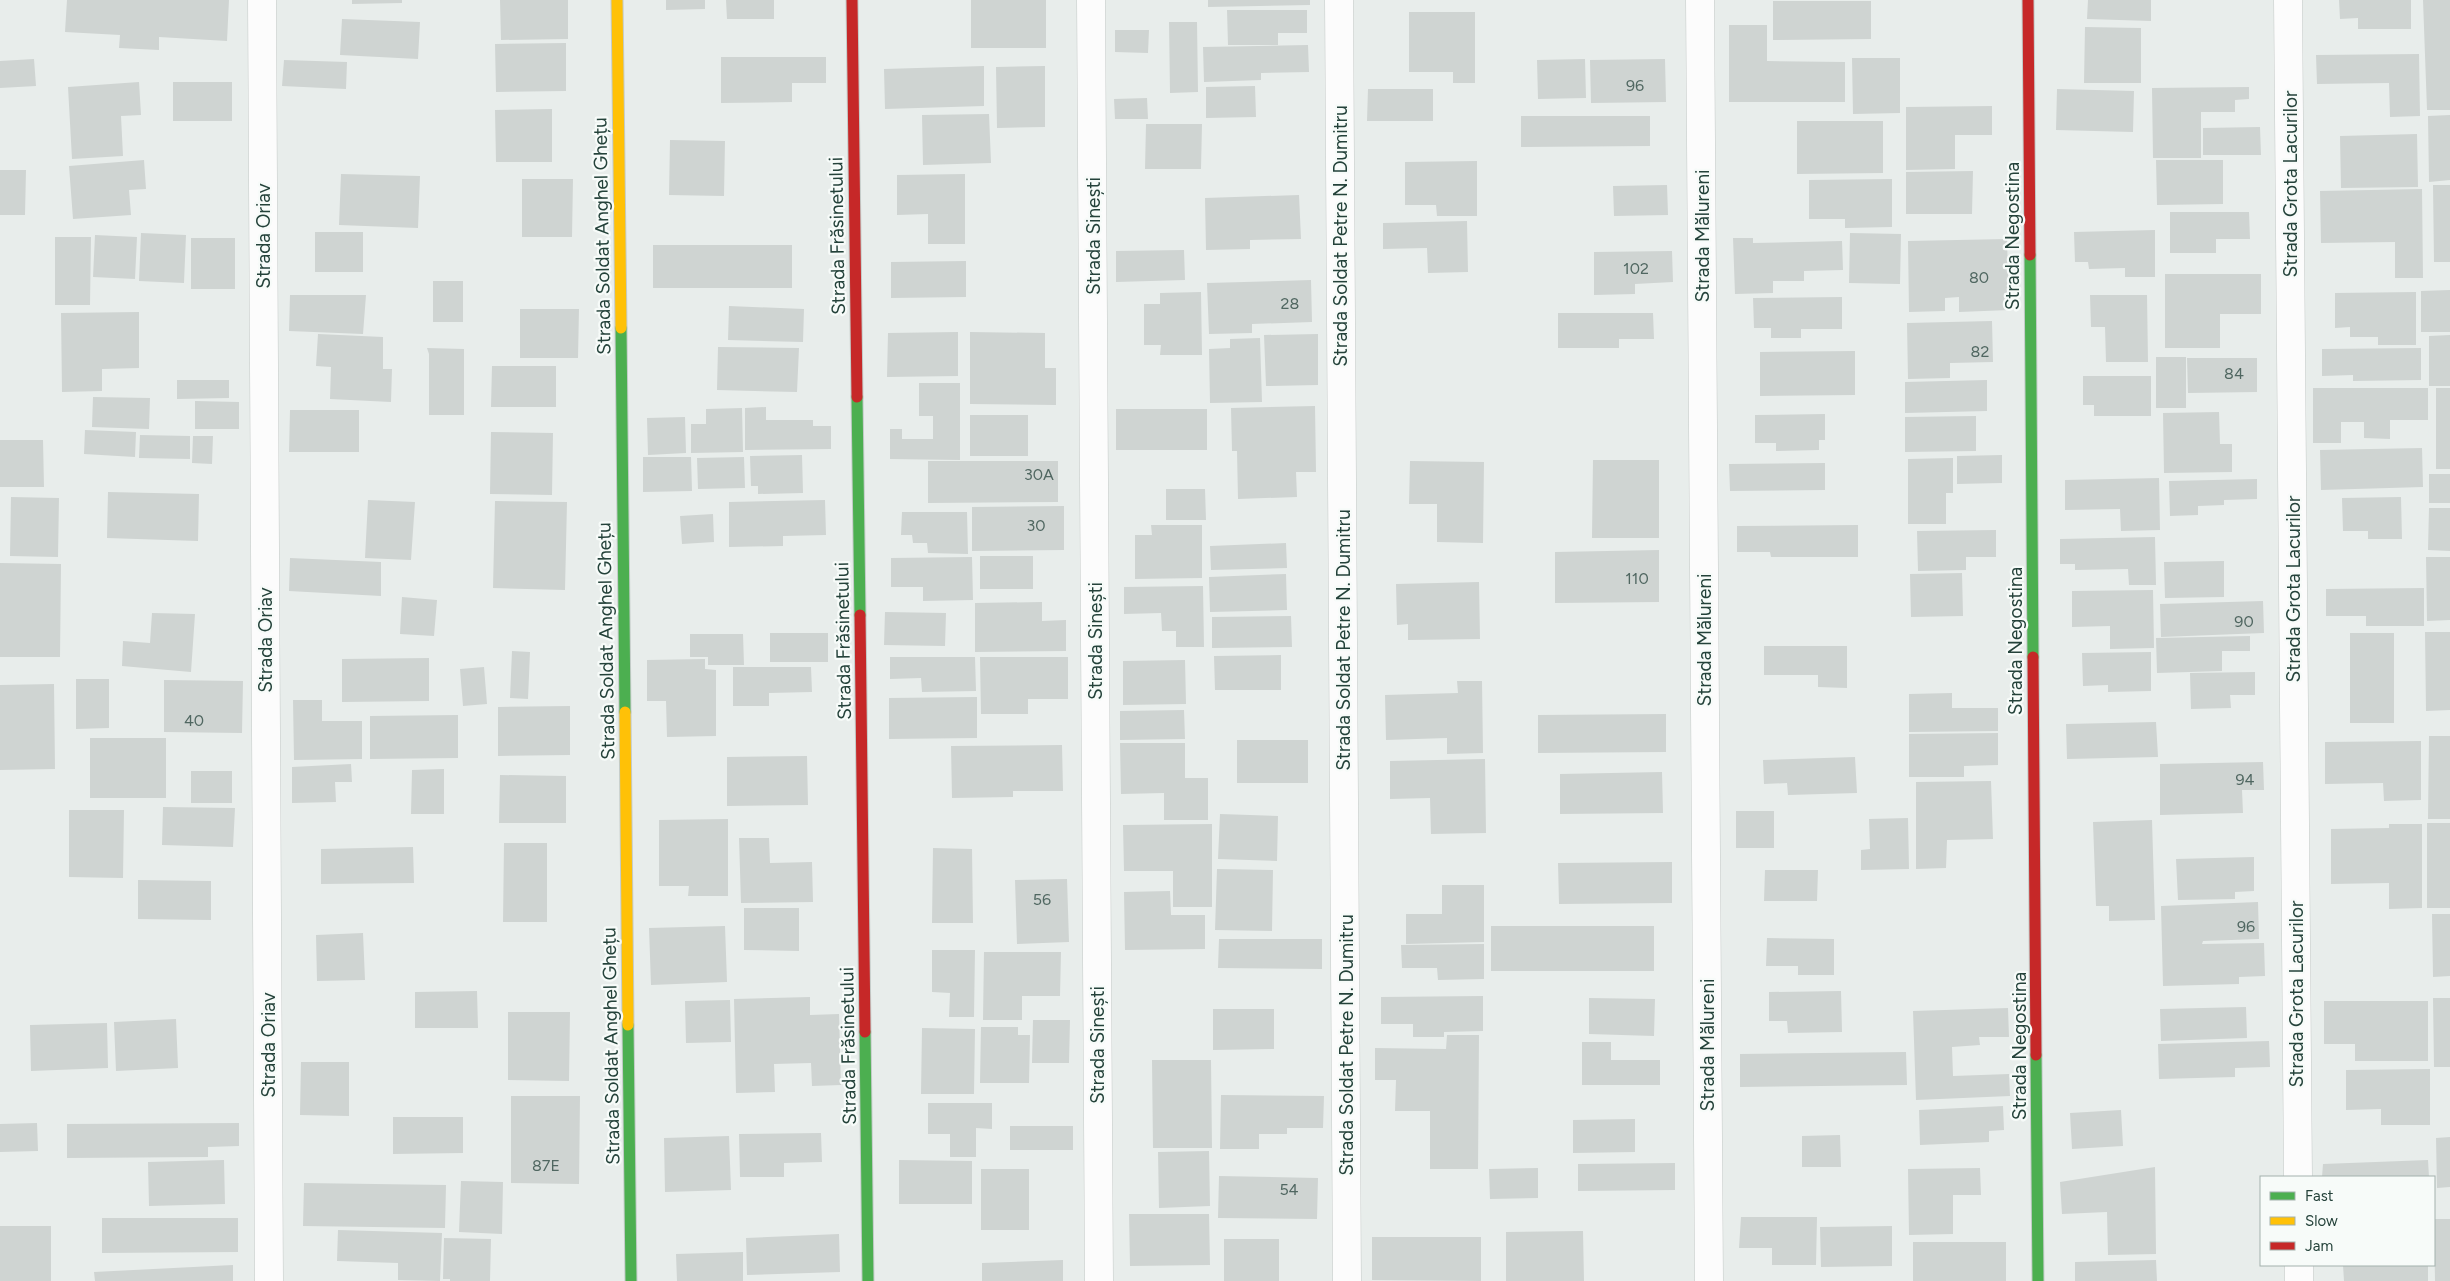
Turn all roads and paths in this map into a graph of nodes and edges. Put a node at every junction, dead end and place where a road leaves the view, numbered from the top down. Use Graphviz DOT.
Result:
graph roads {
  1 [pos="262,0"];
  2 [pos="617,0"];
  3 [pos="852,0"];
  4 [pos="1091,0"];
  5 [pos="1339,0"];
  6 [pos="1700,0"];
  7 [pos="2028,0"];
  8 [pos="2288,0"];
  9 [pos="2298,1176"];
  10 [pos="2298,1266"];
  11 [pos="269,1281"];
  12 [pos="631,1281"];
  13 [pos="868,1281"];
  14 [pos="1099,1281"];
  15 [pos="1347,1281"];
  16 [pos="1709,1281"];
  17 [pos="2038,1281"];
  18 [pos="2299,1281"];
  1 -- 11 [label="street, Strada Oriav"];
  2 -- 12 [label="street, Strada Soldat Anghel Ghețu"];
  3 -- 13 [label="street, Strada Frăsinetului"];
  4 -- 14 [label="street, Strada Sinești"];
  5 -- 15 [label="street, Strada Soldat Petre N. Dumitru"];
  6 -- 16 [label="street, Strada Mălureni"];
  7 -- 17 [label="street, Strada Negostina"];
  8 -- 9 [label="street, Strada Grota Lacurilor"];
  10 -- 18 [label="street"];
}
